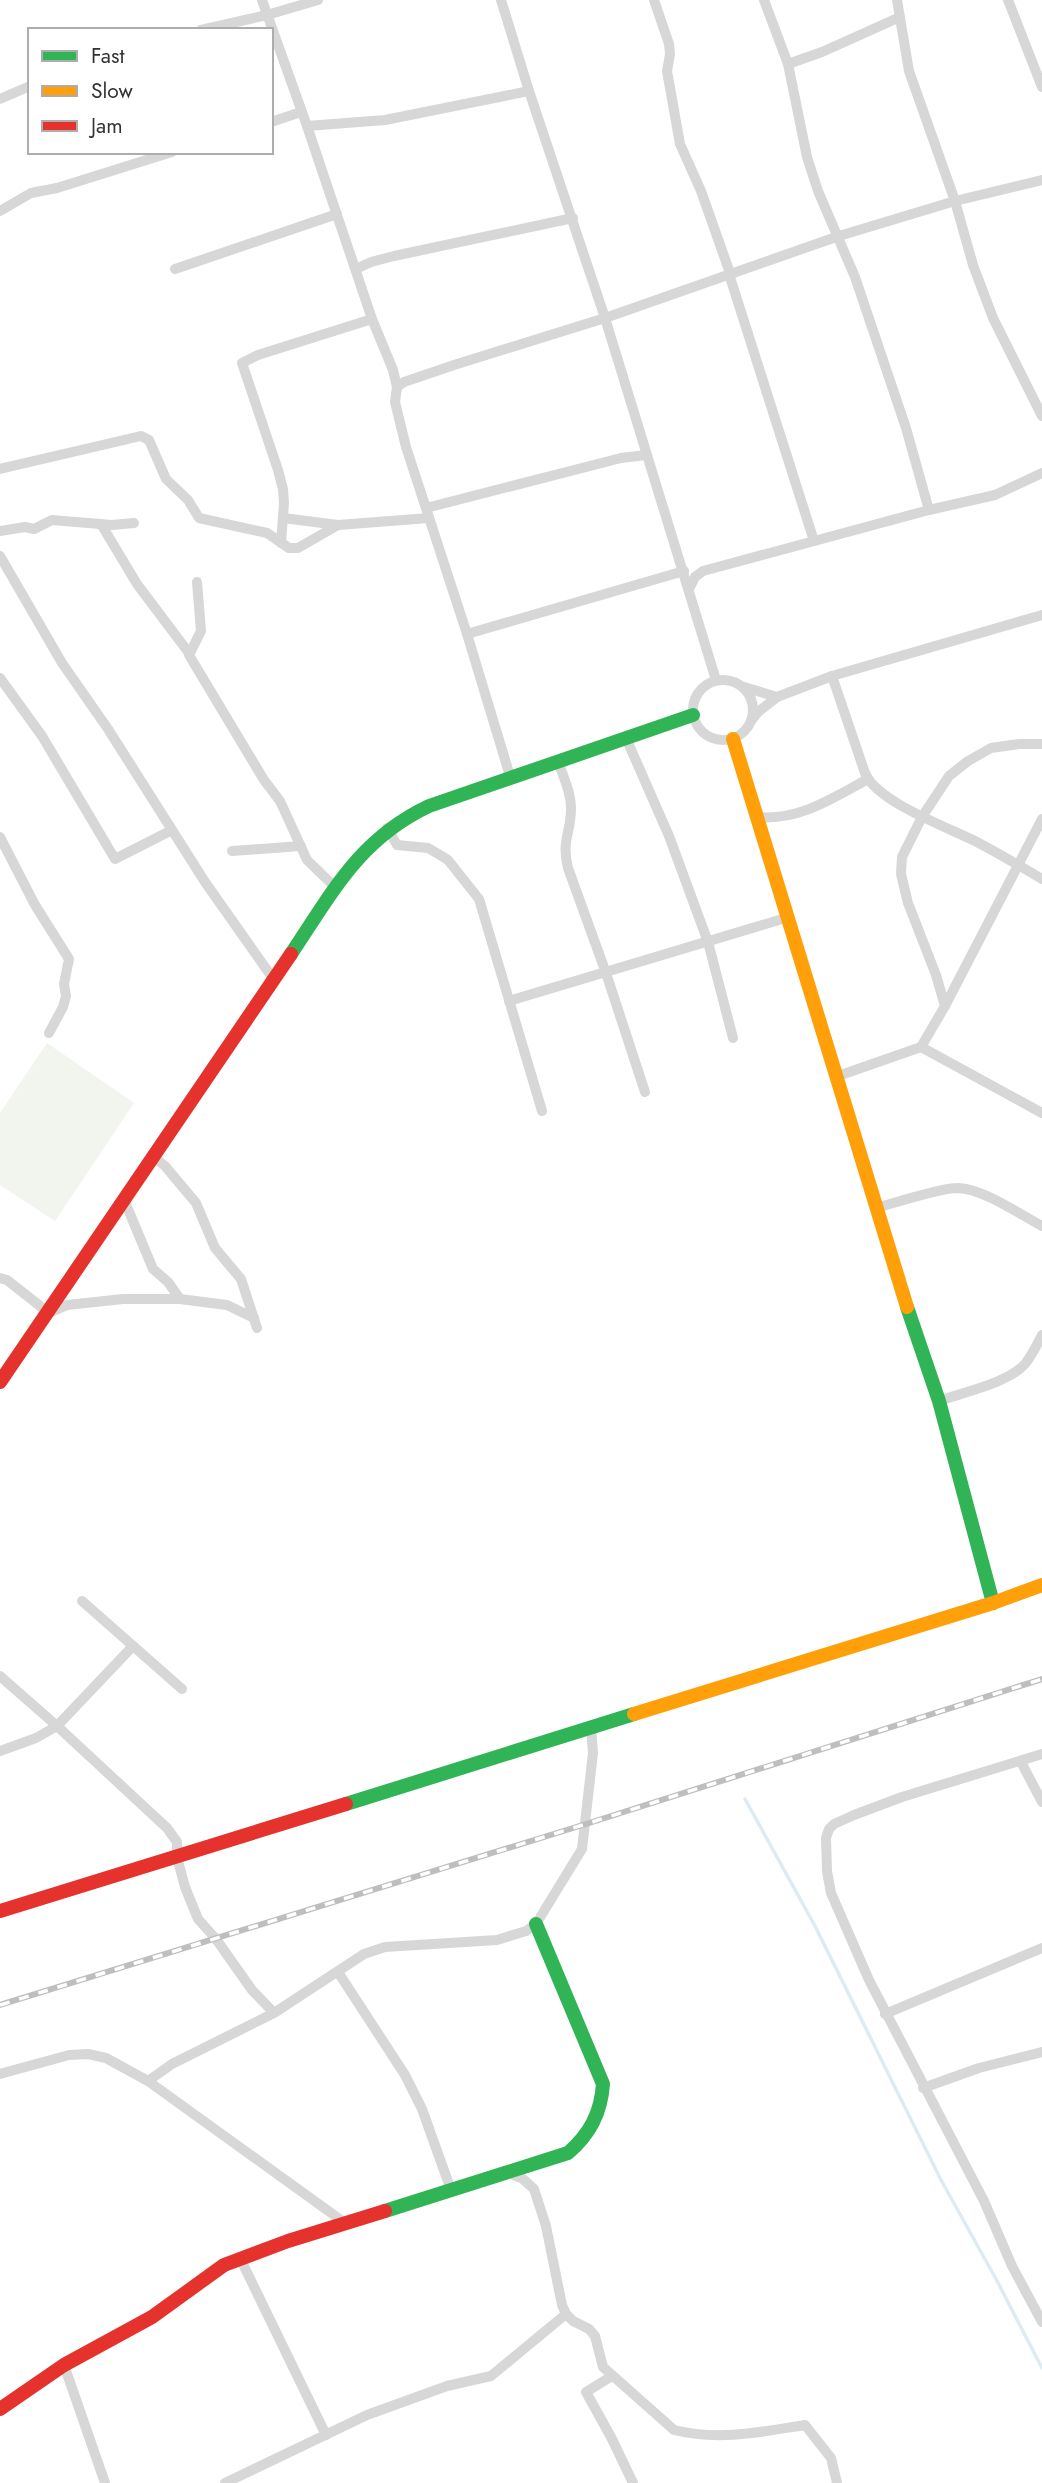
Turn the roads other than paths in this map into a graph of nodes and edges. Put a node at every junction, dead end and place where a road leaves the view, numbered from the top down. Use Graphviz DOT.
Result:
graph roads {
  1 [pos="261,0"];
  2 [pos="317,0"];
  3 [pos="501,0"];
  4 [pos="654,0"];
  5 [pos="764,0"];
  6 [pos="897,0"];
  7 [pos="1013,3"];
  8 [pos="267,15"];
  9 [pos="900,17"];
  10 [pos="210,28"];
  11 [pos="272,28"];
  12 [pos="273,32"];
  13 [pos="788,64"];
  14 [pos="28,87"];
  15 [pos="1042,87"];
  16 [pos="529,91"];
  17 [pos="0,100"];
  18 [pos="301,112"];
  19 [pos="273,121"];
  20 [pos="307,126"];
  21 [pos="166,154"];
  22 [pos="1042,180"];
  23 [pos="955,201"];
  24 [pos="0,211"];
  25 [pos="337,214"];
  26 [pos="573,218"];
  27 [pos="839,236"];
  28 [pos="175,268"];
  29 [pos="356,269"];
  30 [pos="730,274"];
  31 [pos="605,318"];
  32 [pos="372,319"];
  33 [pos="397,387"];
  34 [pos="1042,416"];
  35 [pos="646,455"];
  36 [pos="0,469"];
  37 [pos="1042,473"];
  38 [pos="929,510"];
  39 [pos="428,513"];
  40 [pos="283,518"];
  41 [pos="134,523"];
  42 [pos="101,524"];
  43 [pos="338,525"];
  44 [pos="0,531"];
  45 [pos="814,541"];
  46 [pos="281,543"];
  47 [pos="0,556"];
  48 [pos="684,569"];
  49 [pos="704,571"];
  50 [pos="197,582"];
  51 [pos="690,587"];
  52 [pos="1042,615"];
  53 [pos="467,634"];
  54 [pos="189,653"];
  55 [pos="832,676"];
  56 [pos="0,678"];
  57 [pos="716,680"];
  58 [pos="742,686"];
  59 [pos="777,697"];
  60 [pos="693,715"];
  61 [pos="751,722"];
  62 [pos="626,738"];
  63 [pos="733,739"];
  64 [pos="1042,744"];
  65 [pos="558,761"];
  66 [pos="510,776"];
  67 [pos="868,779"];
  68 [pos="758,817"];
  69 [pos="922,817"];
  70 [pos="1042,819"];
  71 [pos="387,828"];
  72 [pos="172,830"];
  73 [pos="0,837"];
  74 [pos="301,846"];
  75 [pos="232,851"];
  76 [pos="1019,865"];
  77 [pos="1042,879"];
  78 [pos="336,888"];
  79 [pos="789,917"];
  80 [pos="708,942"];
  81 [pos="606,973"];
  82 [pos="274,980"];
  83 [pos="509,1001"];
  84 [pos="945,1006"];
  85 [pos="49,1033"];
  86 [pos="733,1038"];
  87 [pos="921,1047"];
  88 [pos="838,1076"];
  89 [pos="645,1092"];
  90 [pos="542,1111"];
  91 [pos="1042,1113"];
  92 [pos="154,1157"];
  93 [pos="125,1202"];
  94 [pos="878,1207"];
  95 [pos="1042,1226"];
  96 [pos="0,1278"];
  97 [pos="180,1299"];
  98 [pos="48,1312"];
  99 [pos="1042,1335"];
  100 [pos="0,1382"];
  101 [pos="939,1401"];
  102 [pos="1042,1585"];
  103 [pos="82,1601"];
  104 [pos="993,1604"];
  105 [pos="133,1646"];
  106 [pos="0,1676"];
  107 [pos="182,1689"];
  108 [pos="57,1726"];
  109 [pos="591,1727"];
  110 [pos="0,1751"];
  111 [pos="1042,1755"];
  112 [pos="1021,1762"];
  113 [pos="1042,1802"];
  114 [pos="177,1857"];
  115 [pos="0,1911"];
  116 [pos="536,1924"];
  117 [pos="1042,1948"];
  118 [pos="338,1972"];
  119 [pos="274,2013"];
  120 [pos="885,2014"];
  121 [pos="1042,2052"];
  122 [pos="0,2074"];
  123 [pos="148,2081"];
  124 [pos="923,2088"];
  125 [pos="506,2172"];
  126 [pos="451,2190"];
  127 [pos="345,2223"];
  128 [pos="240,2258"];
  129 [pos="566,2314"];
  130 [pos="1042,2322"];
  131 [pos="64,2365"];
  132 [pos="612,2376"];
  133 [pos="0,2409"];
  134 [pos="326,2435"];
  135 [pos="105,2483"];
  136 [pos="225,2483"];
  137 [pos="633,2483"];
  138 [pos="837,2483"];
  1 -- 8 [label="street"];
  2 -- 8 [label="street"];
  3 -- 16 [label="street"];
  4 -- 30 [label="street"];
  5 -- 13 [label="street"];
  6 -- 9 [label="street"];
  7 -- 15 [label="street"];
  8 -- 10 [label="street"];
  8 -- 11 [label="street"];
  9 -- 13 [label="street"];
  9 -- 23 [label="street"];
  12 -- 18 [label="street"];
  13 -- 27 [label="street"];
  14 -- 17 [label="street"];
  16 -- 20 [label="street"];
  16 -- 26 [label="street"];
  18 -- 19 [label="street"];
  18 -- 20 [label="street"];
  20 -- 25 [label="street"];
  21 -- 24 [label="street"];
  22 -- 23 [label="street"];
  23 -- 27 [label="street"];
  23 -- 34 [label="street"];
  25 -- 28 [label="street"];
  25 -- 29 [label="street"];
  26 -- 29 [label="street"];
  26 -- 31 [label="street"];
  27 -- 30 [label="street"];
  27 -- 38 [label="street"];
  29 -- 32 [label="street"];
  30 -- 31 [label="street"];
  30 -- 45 [label="street"];
  31 -- 33 [label="street"];
  31 -- 35 [label="street"];
  32 -- 33 [label="street"];
  32 -- 40 [label="street"];
  33 -- 39 [label="street"];
  35 -- 39 [label="street"];
  35 -- 48 [label="street"];
  36 -- 46 [label="street"];
  37 -- 38 [label="street"];
  38 -- 45 [label="street"];
  39 -- 43 [label="street"];
  39 -- 53 [label="street"];
  40 -- 43 [label="street"];
  40 -- 46 [label="street"];
  41 -- 42 [label="street"];
  42 -- 44 [label="street"];
  42 -- 54 [label="street"];
  43 -- 46 [label="street"];
  45 -- 49 [label="street"];
  47 -- 72 [label="street"];
  48 -- 49 [label="street"];
  48 -- 51 [label="street"];
  48 -- 53 [label="street"];
  49 -- 51 [label="street"];
  50 -- 54 [label="street"];
  51 -- 57 [label="street"];
  52 -- 55 [label="street"];
  53 -- 66 [label="street"];
  54 -- 74 [label="street"];
  55 -- 59 [label="street"];
  55 -- 67 [label="street"];
  56 -- 72 [label="street"];
  57 -- 58 [label="street"];
  57 -- 60 [label="street"];
  58 -- 59 [label="street"];
  58 -- 61 [label="street"];
  59 -- 61 [label="street"];
  60 -- 62 [label="street"];
  60 -- 63 [label="street"];
  61 -- 63 [label="street"];
  62 -- 65 [label="street"];
  62 -- 80 [label="street"];
  63 -- 68 [label="street"];
  64 -- 69 [label="street"];
  65 -- 66 [label="street"];
  65 -- 81 [label="street"];
  66 -- 71 [label="street"];
  67 -- 68 [label="street"];
  67 -- 69 [label="street"];
  68 -- 79 [label="street"];
  69 -- 76 [label="street"];
  69 -- 84 [label="street"];
  70 -- 76 [label="street"];
  71 -- 78 [label="street"];
  71 -- 83 [label="street"];
  72 -- 82 [label="street"];
  73 -- 85 [label="street"];
  74 -- 75 [label="street"];
  74 -- 78 [label="street"];
  76 -- 77 [label="street"];
  76 -- 84 [label="street"];
  78 -- 82 [label="street"];
  79 -- 80 [label="street"];
  79 -- 88 [label="street"];
  80 -- 81 [label="street"];
  80 -- 86 [label="street"];
  81 -- 83 [label="street"];
  81 -- 89 [label="street"];
  82 -- 92 [label="street"];
  83 -- 90 [label="street"];
  84 -- 87 [label="street"];
  87 -- 88 [label="street"];
  87 -- 91 [label="street"];
  88 -- 94 [label="street"];
  92 -- 93 [label="street"];
  92 -- 97 [label="street"];
  93 -- 97 [label="street"];
  93 -- 98 [label="street"];
  94 -- 95 [label="street"];
  94 -- 101 [label="street"];
  96 -- 98 [label="street"];
  97 -- 98 [label="street"];
  98 -- 100 [label="street"];
  99 -- 101 [label="street"];
  101 -- 104 [label="street"];
  102 -- 104 [label="street"];
  103 -- 105 [label="street"];
  104 -- 109 [label="street"];
  105 -- 107 [label="street"];
  105 -- 108 [label="street"];
  106 -- 108 [label="street"];
  108 -- 110 [label="street"];
  108 -- 114 [label="street"];
  109 -- 114 [label="street"];
  109 -- 116 [label="street"];
  111 -- 112 [label="street"];
  112 -- 113 [label="street"];
  112 -- 120 [label="street"];
  114 -- 115 [label="street"];
  114 -- 119 [label="street"];
  116 -- 118 [label="street"];
  116 -- 125 [label="street"];
  117 -- 120 [label="street"];
  118 -- 119 [label="street"];
  118 -- 126 [label="street"];
  119 -- 123 [label="street"];
  120 -- 124 [label="street"];
  121 -- 124 [label="street"];
  122 -- 123 [label="street"];
  123 -- 127 [label="street"];
  124 -- 130 [label="street"];
  125 -- 126 [label="street"];
  125 -- 129 [label="street"];
  126 -- 127 [label="street"];
  127 -- 128 [label="street"];
  128 -- 131 [label="street"];
  128 -- 134 [label="street"];
  129 -- 132 [label="street"];
  129 -- 134 [label="street"];
  131 -- 133 [label="street"];
  131 -- 135 [label="street"];
  132 -- 137 [label="street"];
  132 -- 138 [label="street"];
  134 -- 136 [label="street"];
}
